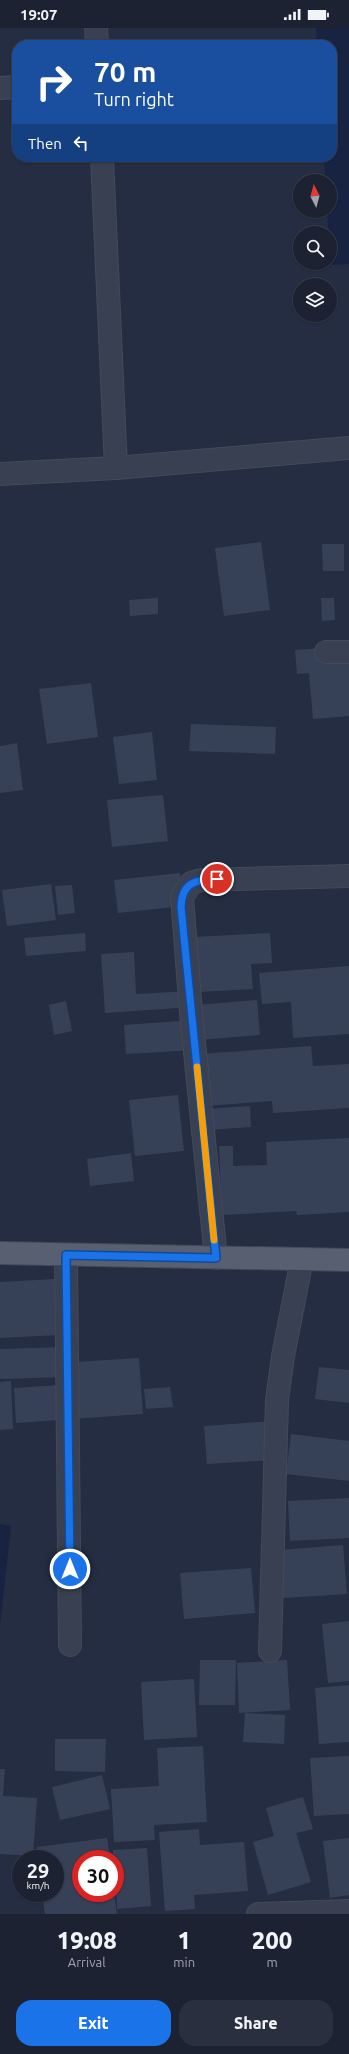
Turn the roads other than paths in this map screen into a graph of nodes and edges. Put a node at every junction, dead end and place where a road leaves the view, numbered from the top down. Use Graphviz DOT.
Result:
graph roads {
  1 [pos="96,28"];
  2 [pos="97,40"];
  3 [pos="12,87"];
  4 [pos="0,88"];
  5 [pos="102,162"];
  6 [pos="349,448"];
  7 [pos="116,468"];
  8 [pos="0,474"];
  9 [pos="326,652"];
  10 [pos="349,652"];
  11 [pos="349,876"];
  12 [pos="0,1253"];
  13 [pos="66,1255"];
  14 [pos="216,1258"];
  15 [pos="302,1259"];
  16 [pos="349,1260"];
  17 [pos="70,1645"];
  18 [pos="270,1651"];
  19 [pos="349,1911"];
  20 [pos="258,1914"];
  1 -- 2 [label="street"];
  3 -- 4 [label="street"];
  5 -- 7 [label="street"];
  6 -- 7 [label="street"];
  7 -- 8 [label="street"];
  9 -- 10 [label="street"];
  11 -- 14 [label="street"];
  12 -- 13 [label="main road"];
  13 -- 14 [label="main road"];
  13 -- 17 [label="street"];
  14 -- 15 [label="main road"];
  15 -- 16 [label="main road"];
  15 -- 18 [label="street"];
  19 -- 20 [label="street"];
}
